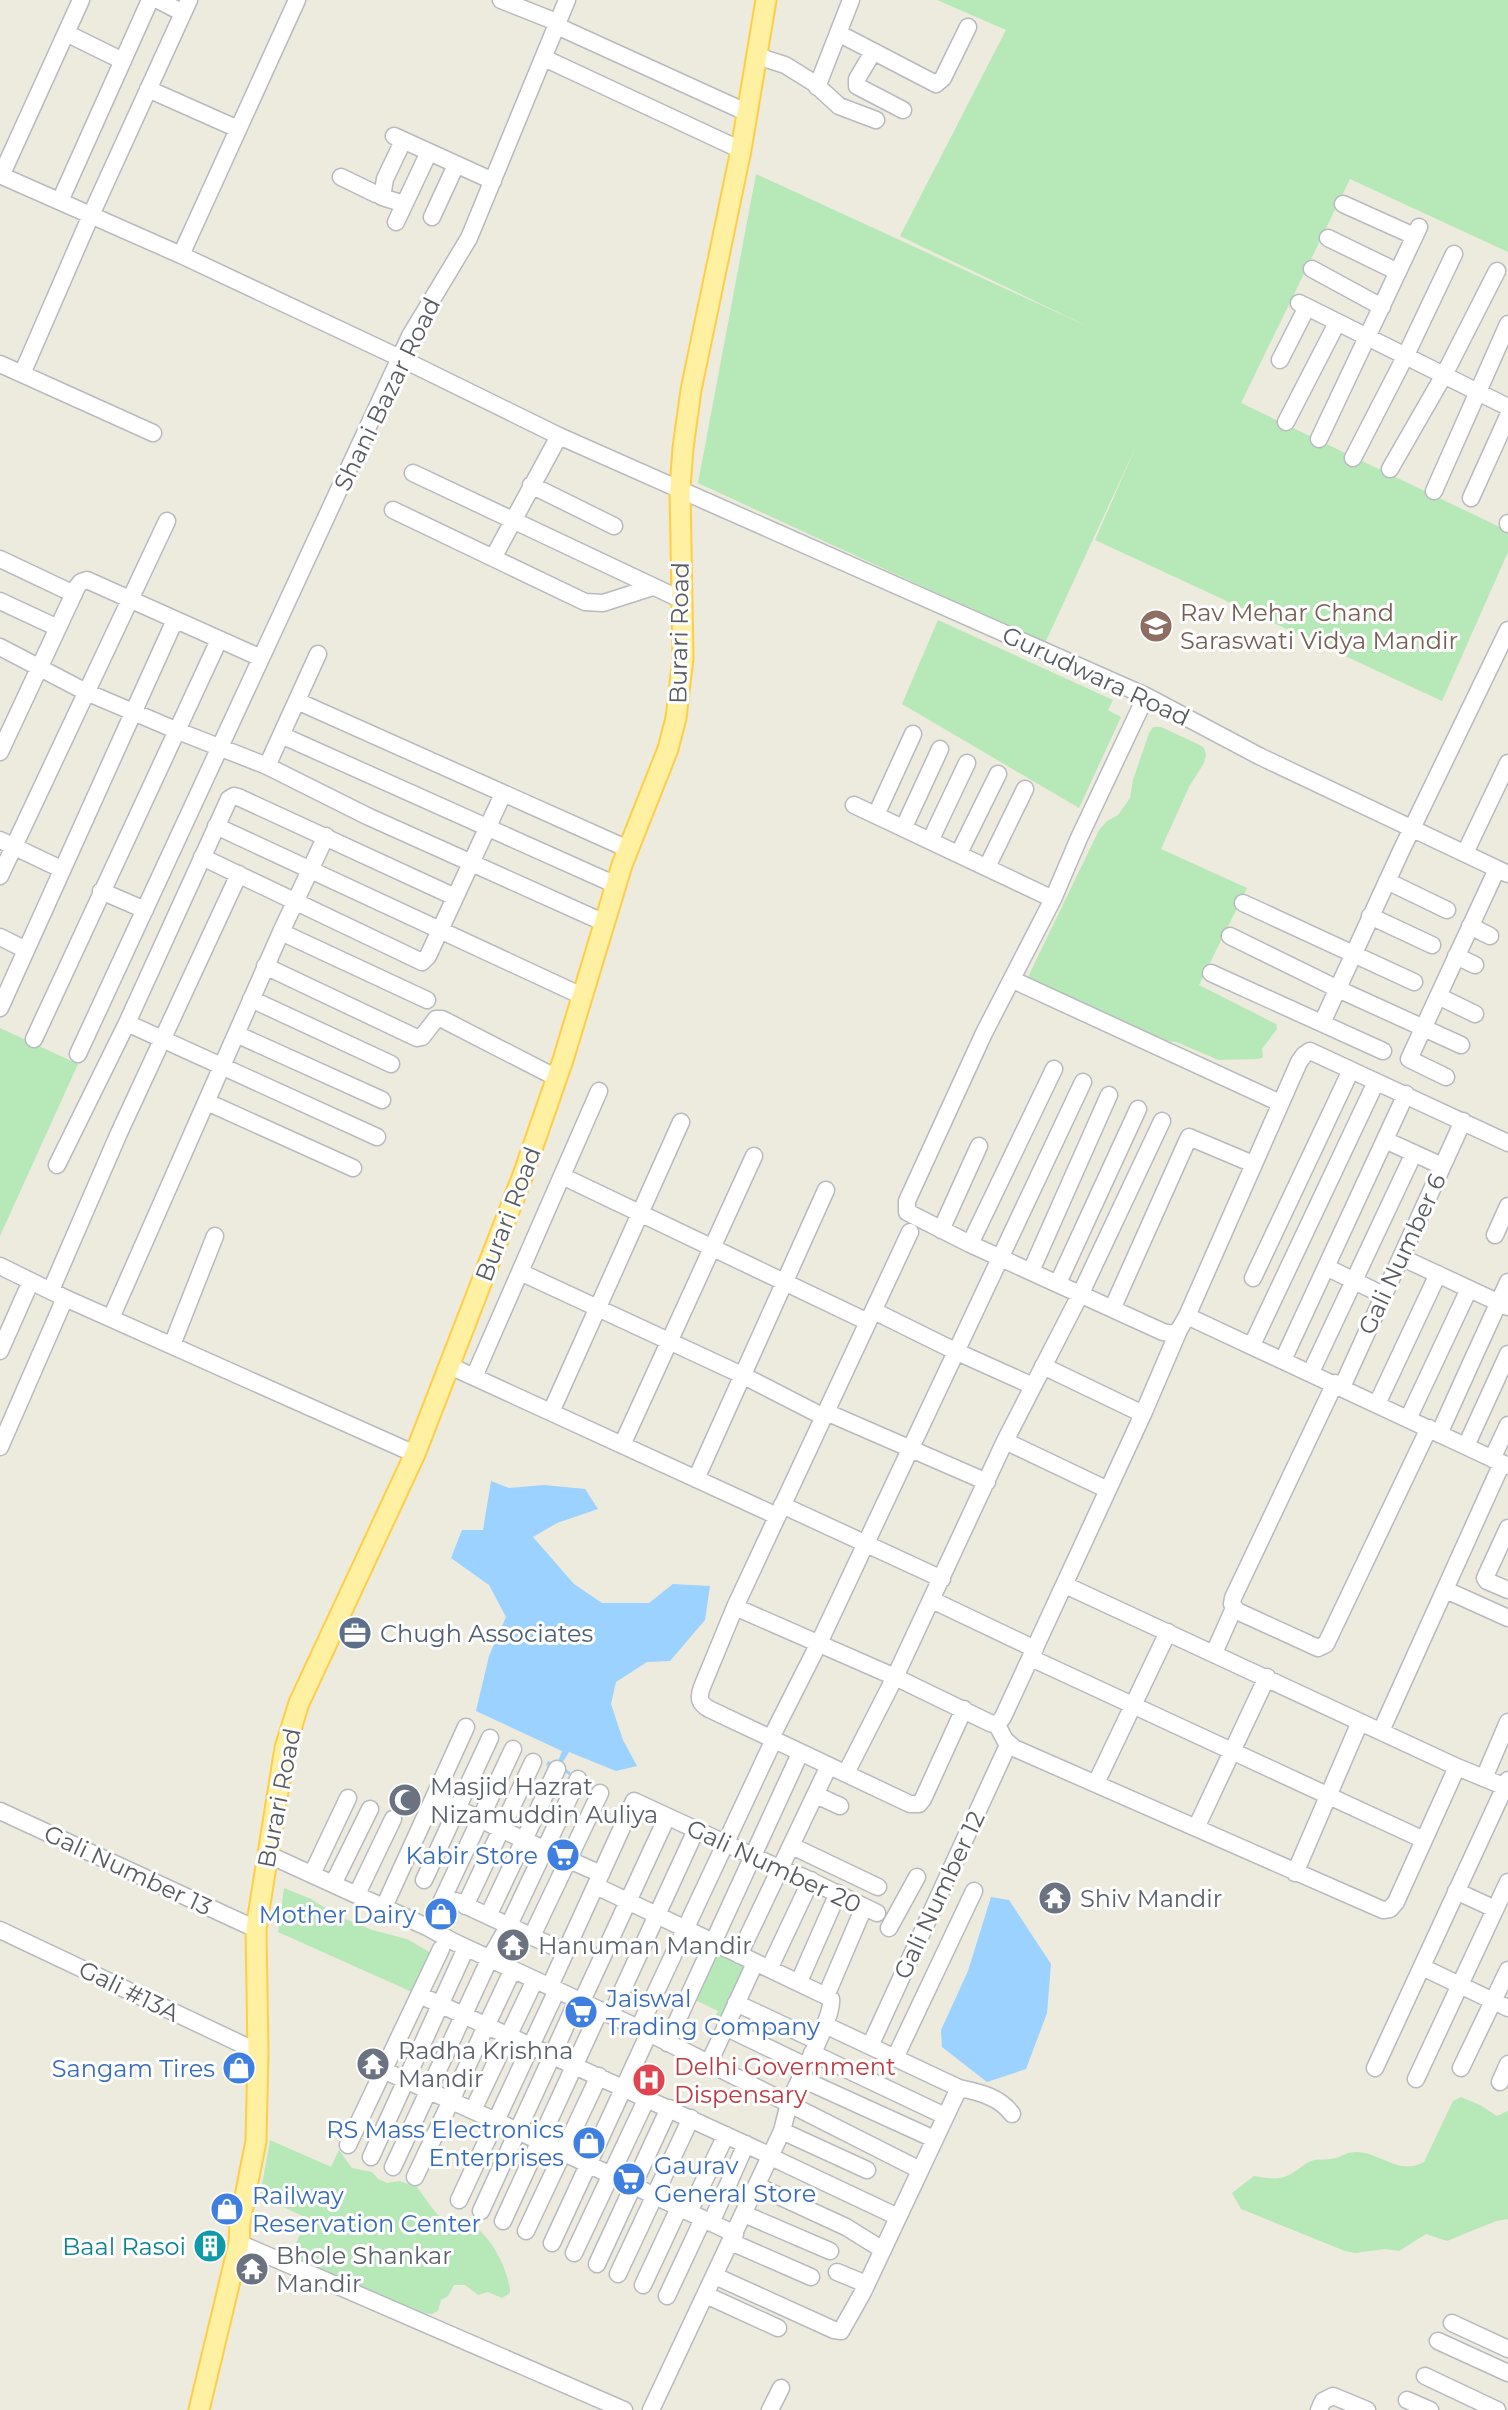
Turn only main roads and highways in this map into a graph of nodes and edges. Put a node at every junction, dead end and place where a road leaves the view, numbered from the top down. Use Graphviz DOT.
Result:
graph roads {
  1 [pos="766,0"];
  2 [pos="199,2410"];
  1 -- 2 [label="main road, Burari Road"];
}
